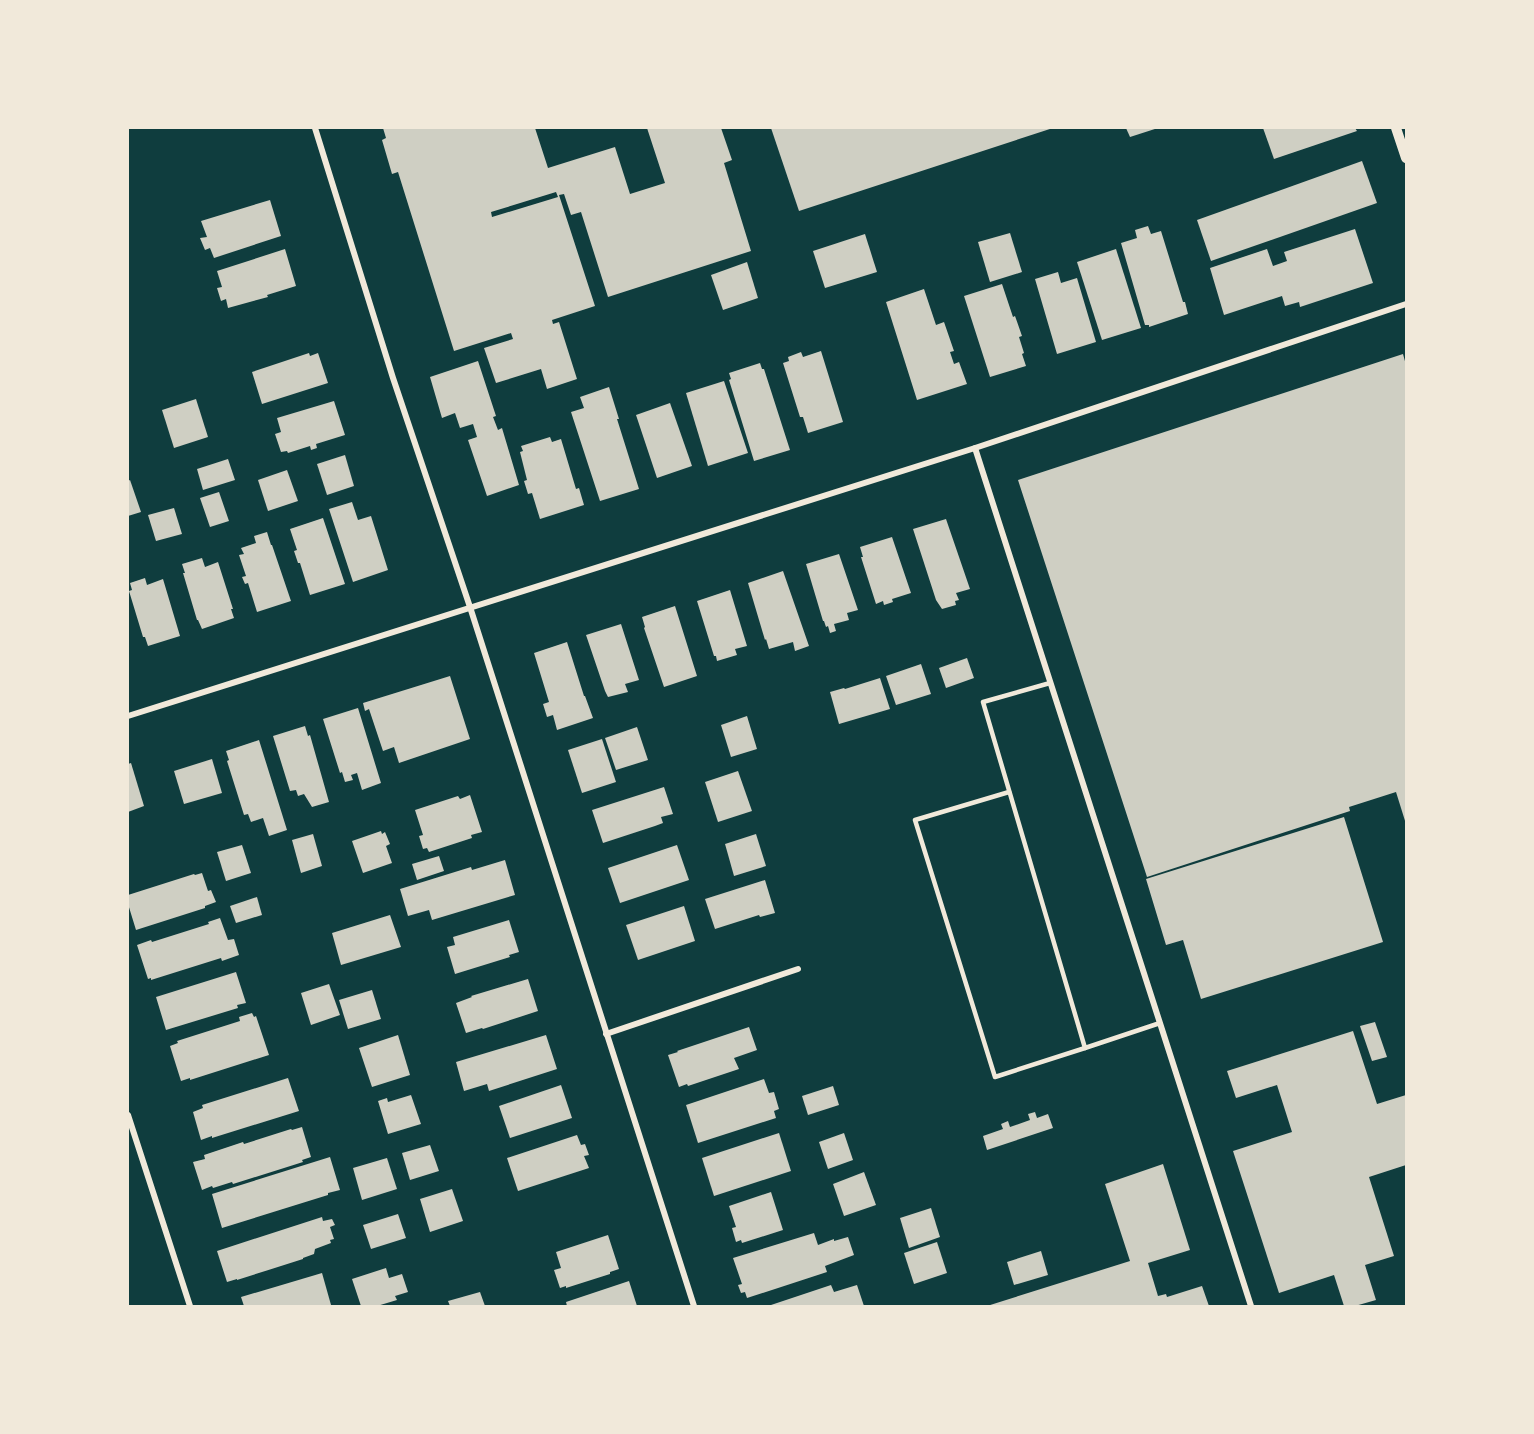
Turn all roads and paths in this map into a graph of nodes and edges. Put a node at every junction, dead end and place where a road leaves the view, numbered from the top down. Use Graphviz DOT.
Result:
graph roads {
  1 [pos="315,128"];
  2 [pos="1396,128"];
  3 [pos="1404,140"];
  4 [pos="1407,158"];
  5 [pos="1407,304"];
  6 [pos="975,448"];
  7 [pos="470,607"];
  8 [pos="1050,683"];
  9 [pos="128,716"];
  10 [pos="1010,792"];
  11 [pos="798,969"];
  12 [pos="1160,1023"];
  13 [pos="606,1034"];
  14 [pos="1085,1048"];
  15 [pos="128,1115"];
  16 [pos="190,1306"];
  17 [pos="694,1306"];
  18 [pos="1251,1306"];
  1 -- 7 [label="street"];
  2 -- 3 [label="street"];
  3 -- 4 [label="street"];
  5 -- 6 [label="street"];
  6 -- 7 [label="street"];
  6 -- 8 [label="street"];
  7 -- 9 [label="street"];
  7 -- 13 [label="street"];
  8 -- 10 [label="lane"];
  8 -- 12 [label="street"];
  10 -- 14 [label="lane"];
  10 -- 14 [label="lane"];
  11 -- 13 [label="street"];
  12 -- 14 [label="lane"];
  12 -- 18 [label="street"];
  13 -- 17 [label="street"];
  15 -- 16 [label="street"];
}
